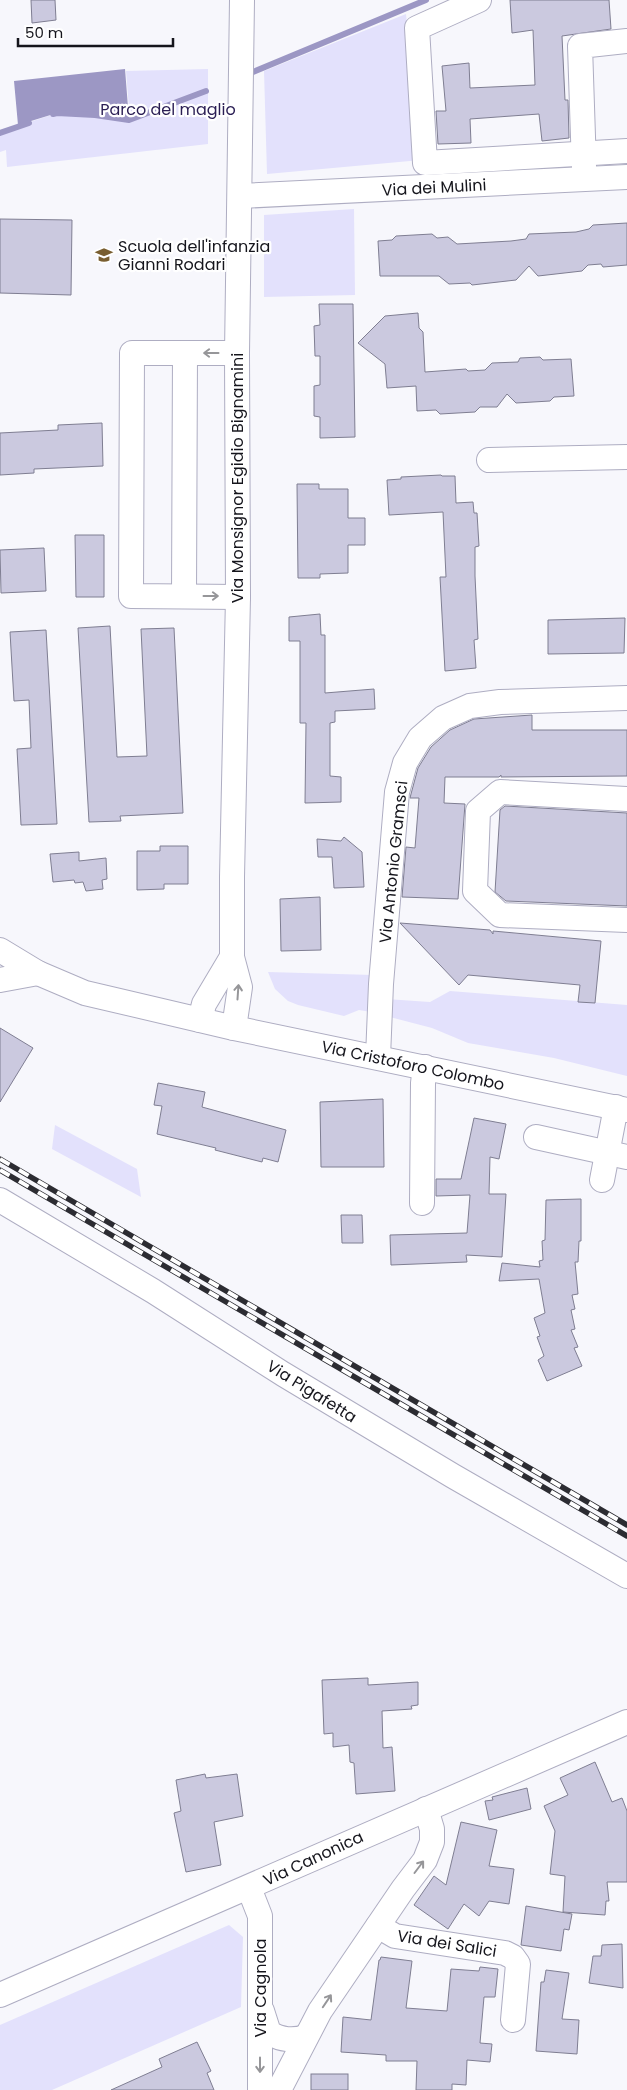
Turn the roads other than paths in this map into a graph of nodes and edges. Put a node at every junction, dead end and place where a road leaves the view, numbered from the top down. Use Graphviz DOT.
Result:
graph roads {
  1 [pos="242,0"];
  2 [pos="479,0"];
  3 [pos="627,40"];
  4 [pos="627,151"];
  5 [pos="583,153"];
  6 [pos="627,177"];
  7 [pos="584,179"];
  8 [pos="241,196"];
  9 [pos="185,353"];
  10 [pos="237,353"];
  11 [pos="627,457"];
  12 [pos="489,460"];
  13 [pos="184,596"];
  14 [pos="238,596"];
  15 [pos="627,698"];
  16 [pos="627,799"];
  17 [pos="627,920"];
  18 [pos="0,950"];
  19 [pos="232,957"];
  20 [pos="38,973"];
  21 [pos="0,980"];
  22 [pos="200,1020"];
  23 [pos="234,1028"];
  24 [pos="378,1058"];
  25 [pos="425,1067"];
  26 [pos="621,1108"];
  27 [pos="536,1137"];
  28 [pos="617,1154"];
  29 [pos="602,1180"];
  30 [pos="0,1200"];
  31 [pos="422,1203"];
  32 [pos="627,1576"];
  33 [pos="627,1722"];
  34 [pos="426,1809"];
  35 [pos="249,1888"];
  36 [pos="378,1926"];
  37 [pos="0,1996"];
  38 [pos="260,2004"];
  39 [pos="513,2020"];
  40 [pos="306,2037"];
  41 [pos="260,2090"];
  42 [pos="279,2090"];
  1 -- 8 [label="street, Via Monsignor Egidio Bignamini"];
  2 -- 5 [label="street"];
  3 -- 5 [label="street"];
  4 -- 5 [label="street"];
  5 -- 7 [label="street"];
  6 -- 7 [label="street, Via dei Mulini"];
  7 -- 8 [label="street, Via dei Mulini"];
  8 -- 10 [label="street, Via Monsignor Egidio Bignamini"];
  10 -- 9 [label="street, one-way"];
  9 -- 13 [label="street"];
  9 -- 13 [label="street"];
  10 -- 14 [label="street, Via Monsignor Egidio Bignamini"];
  11 -- 12 [label="street"];
  13 -- 14 [label="street, one-way"];
  14 -- 19 [label="street, Via Monsignor Egidio Bignamini"];
  15 -- 24 [label="street, Via Antonio Gramsci"];
  16 -- 17 [label="street"];
  18 -- 20 [label="street, Via Cristoforo Colombo"];
  19 -- 22 [label="street, Via Monsignor Egidio Bignamini"];
  23 -- 19 [label="street, Via Monsignor Egidio Bignamini, one-way"];
  20 -- 21 [label="street"];
  20 -- 22 [label="street, Via Cristoforo Colombo"];
  22 -- 23 [label="street, Via Cristoforo Colombo"];
  23 -- 24 [label="street, Via Cristoforo Colombo"];
  24 -- 25 [label="street, Via Cristoforo Colombo"];
  25 -- 26 [label="street, Via Cristoforo Colombo"];
  25 -- 31 [label="street"];
  26 -- 28 [label="street"];
  27 -- 28 [label="street"];
  28 -- 29 [label="street"];
  30 -- 32 [label="street, Via Pigafetta"];
  33 -- 34 [label="street, Via Canonica"];
  34 -- 35 [label="street, Via Canonica"];
  36 -- 34 [label="street, one-way"];
  35 -- 37 [label="street, Via Canonica"];
  35 -- 38 [label="street, Via Cagnola"];
  36 -- 39 [label="street, Via dei Salici"];
  40 -- 36 [label="street, one-way"];
  38 -- 40 [label="street"];
  38 -- 41 [label="street, Via Cagnola, one-way"];
  40 -- 42 [label="street"];
}
